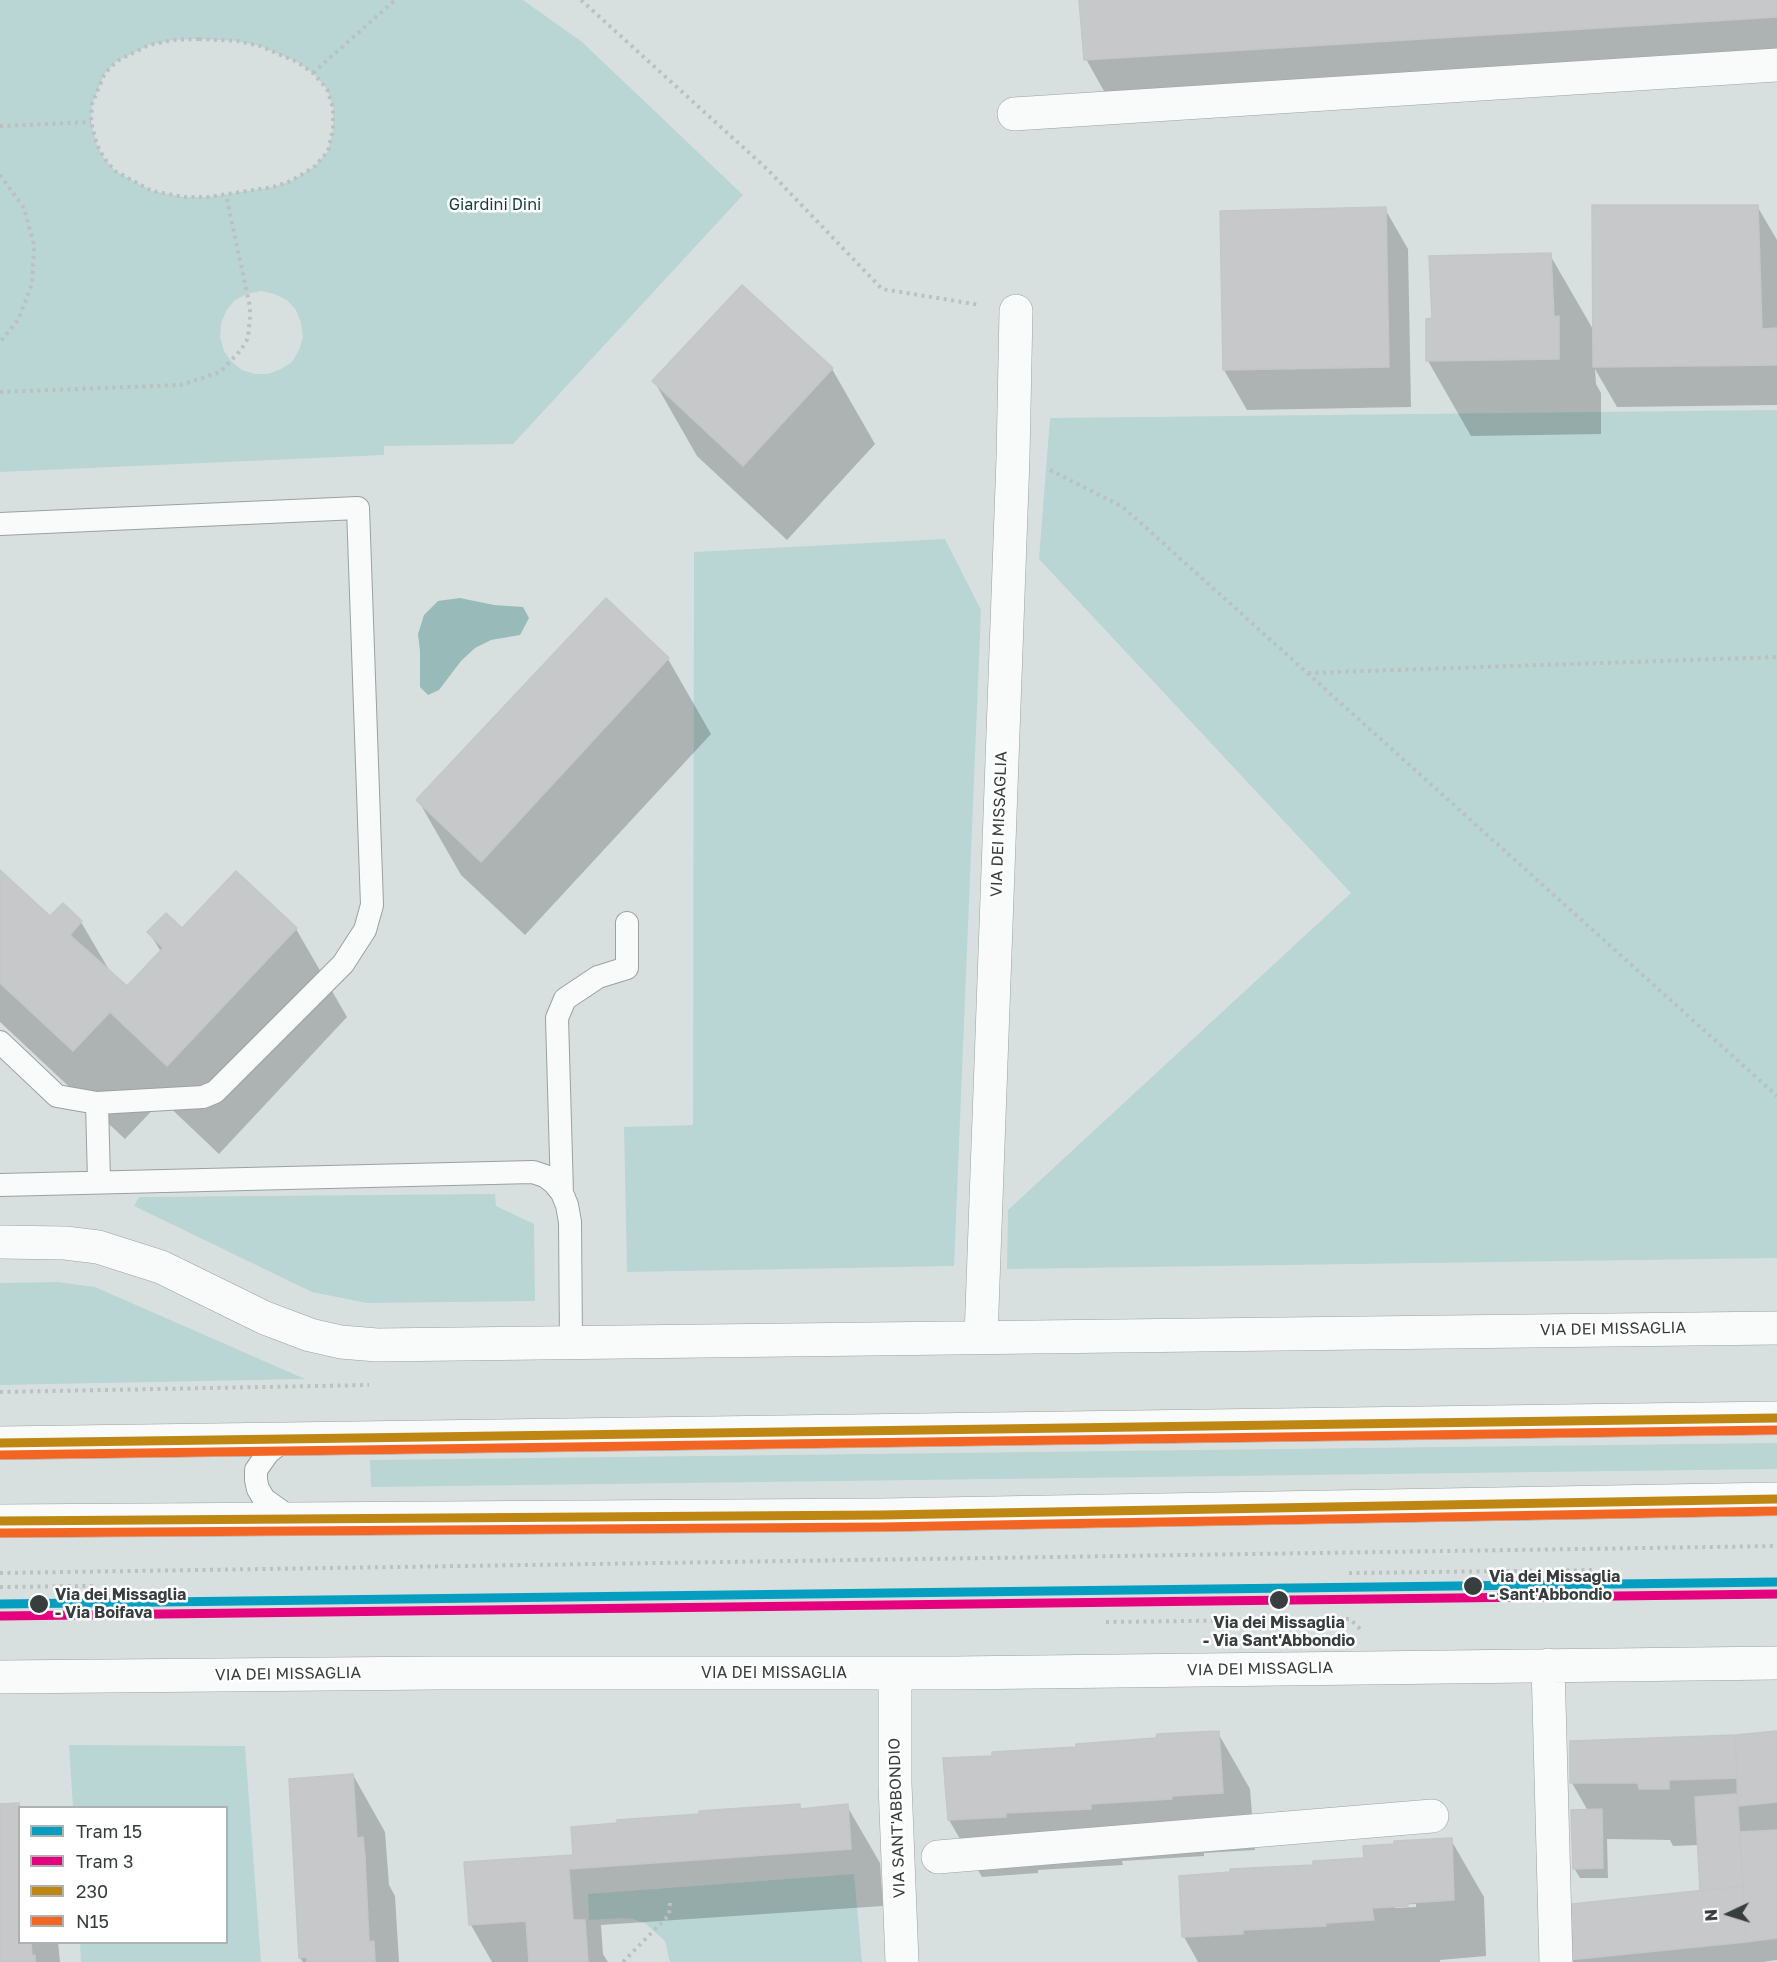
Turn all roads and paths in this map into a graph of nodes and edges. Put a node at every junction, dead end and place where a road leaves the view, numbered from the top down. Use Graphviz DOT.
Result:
graph roads {
  1 [pos="395,0"];
  2 [pos="581,0"];
  3 [pos="1777,64"];
  4 [pos="313,73"];
  5 [pos="1014,114"];
  6 [pos="91,122"];
  7 [pos="0,126"];
  8 [pos="0,175"];
  9 [pos="226,195"];
  10 [pos="1016,311"];
  11 [pos="0,342"];
  12 [pos="0,392"];
  13 [pos="1013,458"];
  14 [pos="0,524"];
  15 [pos="1777,657"];
  16 [pos="1307,673"];
  17 [pos="627,923"];
  18 [pos="0,1042"];
  19 [pos="1777,1096"];
  20 [pos="97,1103"];
  21 [pos="99,1181"];
  22 [pos="0,1185"];
  23 [pos="562,1193"];
  24 [pos="0,1242"];
  25 [pos="1777,1328"];
  26 [pos="981,1337"];
  27 [pos="571,1343"];
  28 [pos="347,1385"];
  29 [pos="0,1392"];
  30 [pos="1777,1418"];
  31 [pos="296,1439"];
  32 [pos="0,1443"];
  33 [pos="1777,1499"];
  34 [pos="297,1519"];
  35 [pos="0,1521"];
  36 [pos="1777,1546"];
  37 [pos="1592,1570"];
  38 [pos="0,1573"];
  39 [pos="1349,1573"];
  40 [pos="94,1586"];
  41 [pos="0,1587"];
  42 [pos="1106,1622"];
  43 [pos="1356,1627"];
  44 [pos="1777,1663"];
  45 [pos="1548,1665"];
  46 [pos="895,1673"];
  47 [pos="0,1677"];
  48 [pos="1432,1816"];
  49 [pos="938,1857"];
  50 [pos="670,1902"];
  51 [pos="623,1962"];
  52 [pos="902,1962"];
  53 [pos="1556,1962"];
  1 -- 4 [label="path"];
  2 -- 10 [label="path"];
  3 -- 5 [label="street"];
  4 -- 6 [label="path"];
  4 -- 9 [label="path"];
  6 -- 7 [label="path"];
  6 -- 9 [label="path"];
  8 -- 11 [label="path"];
  9 -- 12 [label="path"];
  10 -- 13 [label="street, VIA DEI MISSAGLIA"];
  13 -- 16 [label="path"];
  13 -- 26 [label="street, VIA DEI MISSAGLIA"];
  14 -- 20 [label="lane"];
  15 -- 16 [label="path"];
  16 -- 19 [label="path"];
  17 -- 23 [label="lane"];
  18 -- 20 [label="lane"];
  20 -- 21 [label="lane"];
  21 -- 22 [label="lane"];
  21 -- 23 [label="lane"];
  23 -- 27 [label="lane"];
  24 -- 27 [label="street, VIA DEI MISSAGLIA"];
  25 -- 26 [label="street, VIA DEI MISSAGLIA"];
  26 -- 27 [label="street, VIA DEI MISSAGLIA"];
  28 -- 29 [label="path"];
  30 -- 31 [label="street"];
  31 -- 32 [label="street"];
  31 -- 34 [label="lane"];
  33 -- 34 [label="street"];
  34 -- 35 [label="street"];
  36 -- 38 [label="path"];
  37 -- 39 [label="path"];
  40 -- 41 [label="path"];
  42 -- 43 [label="path"];
  44 -- 45 [label="street, VIA DEI MISSAGLIA"];
  45 -- 46 [label="street, VIA DEI MISSAGLIA"];
  45 -- 53 [label="street"];
  46 -- 47 [label="street, VIA DEI MISSAGLIA"];
  46 -- 52 [label="street, VIA SANT'ABBONDIO"];
  48 -- 49 [label="street"];
  50 -- 51 [label="path"];
}
